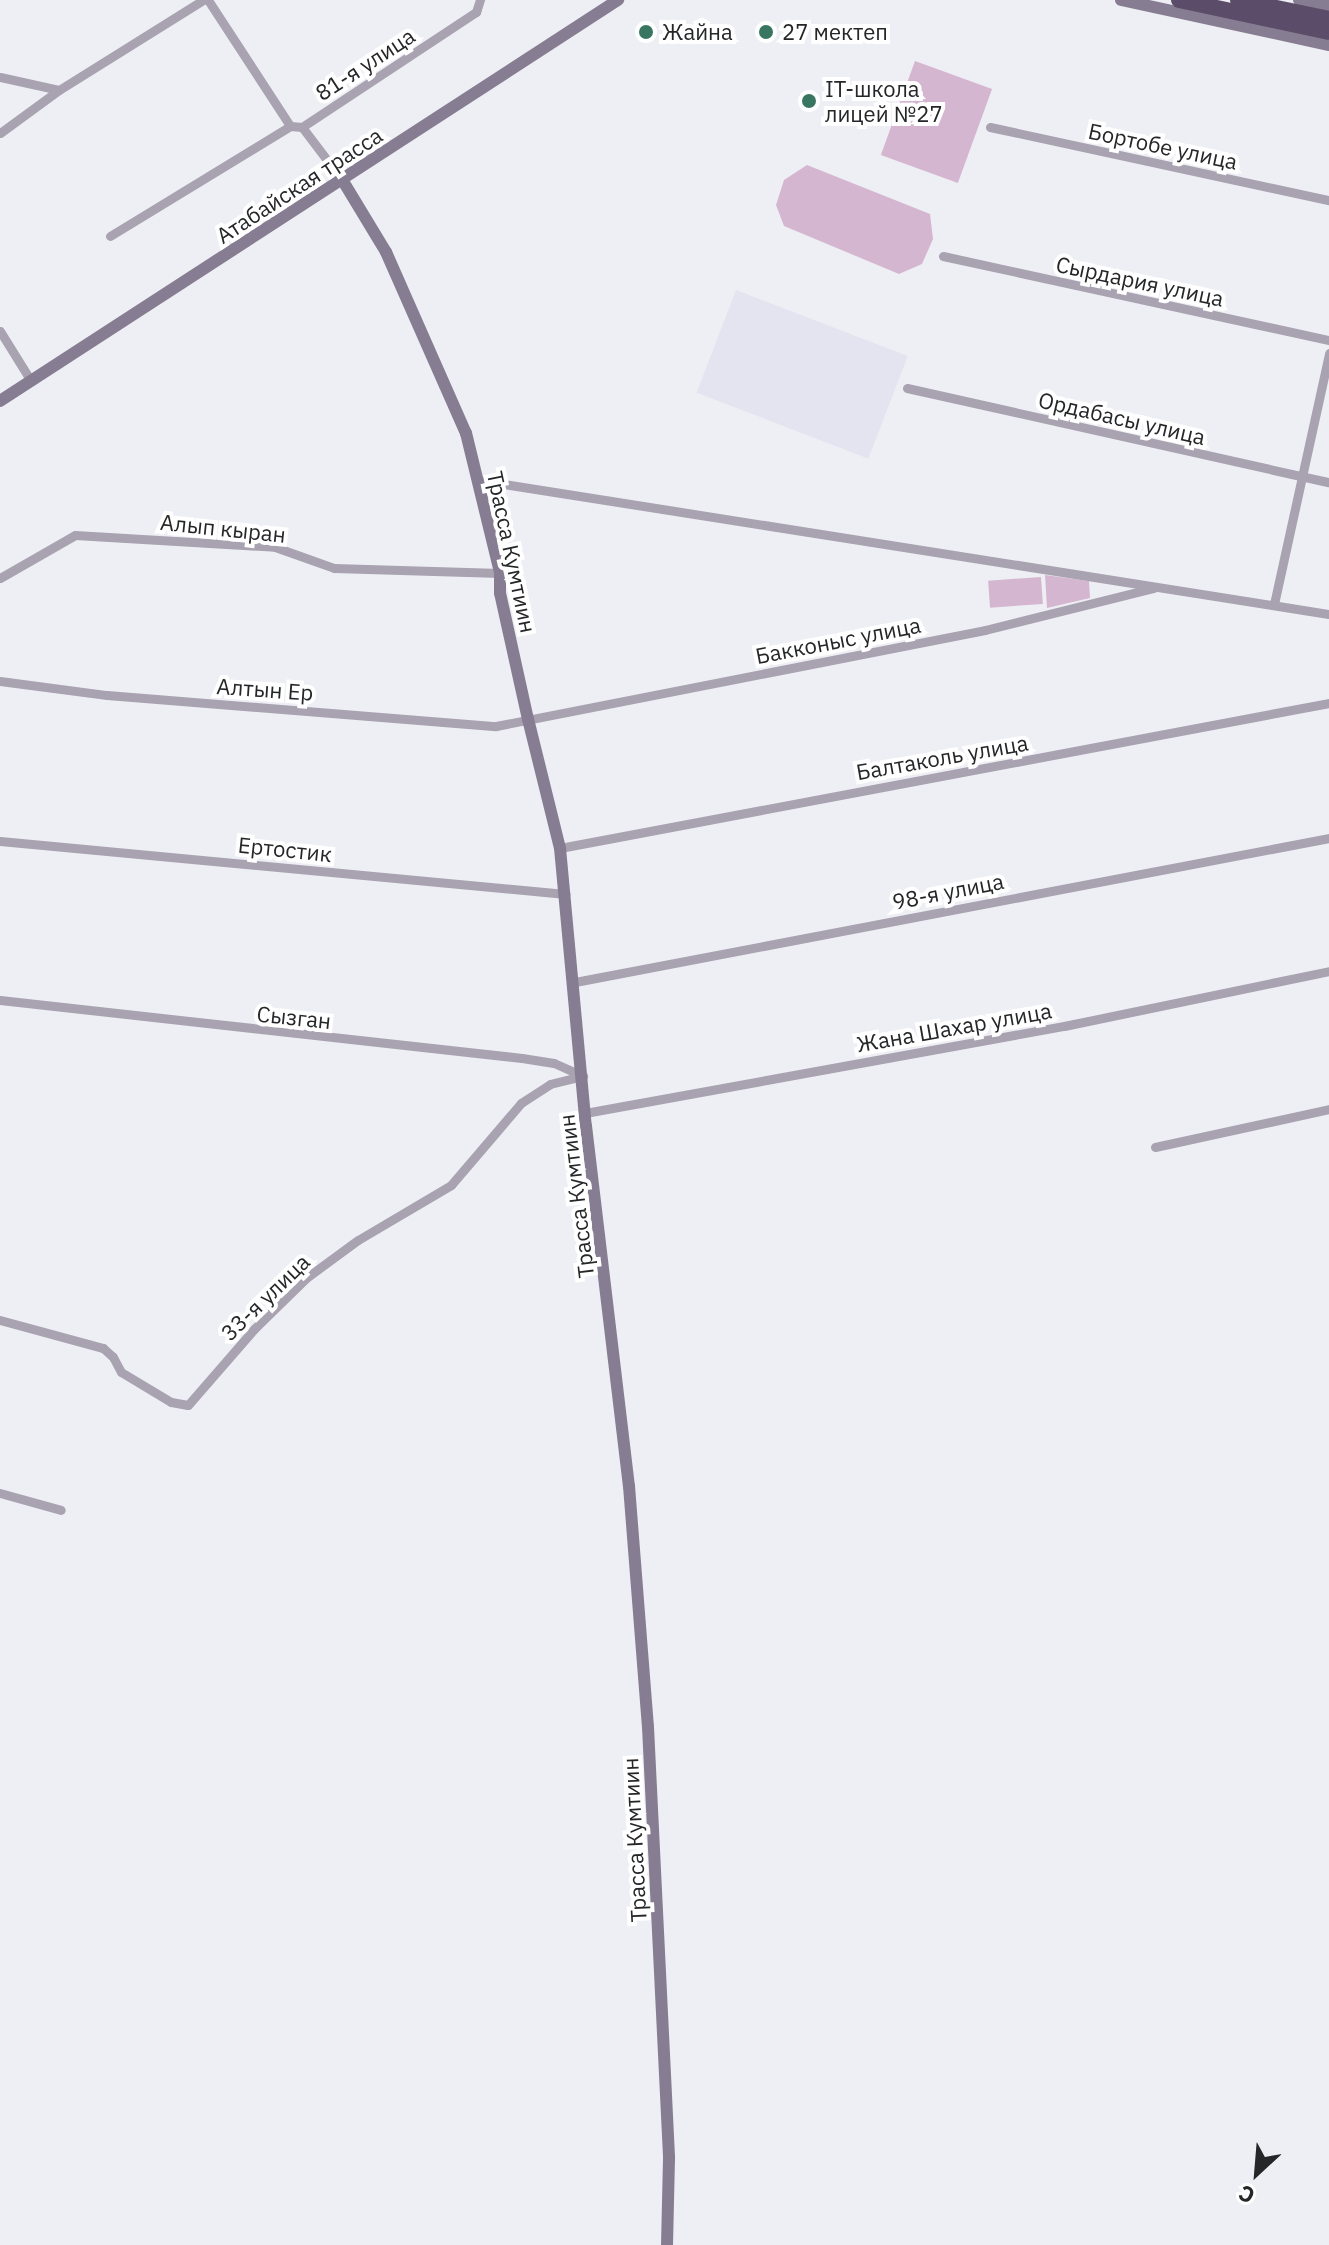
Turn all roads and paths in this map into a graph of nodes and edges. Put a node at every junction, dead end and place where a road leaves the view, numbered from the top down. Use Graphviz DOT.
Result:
graph roads {
  1 [pos="206,0"];
  2 [pos="480,0"];
  3 [pos="618,0"];
  4 [pos="1121,0"];
  5 [pos="1179,0"];
  6 [pos="1238,0"];
  7 [pos="1299,0"];
  8 [pos="1329,6"];
  9 [pos="1329,19"];
  10 [pos="1329,32"];
  11 [pos="1329,45"];
  12 [pos="0,77"];
  13 [pos="59,90"];
  14 [pos="290,126"];
  15 [pos="302,127"];
  16 [pos="990,127"];
  17 [pos="0,133"];
  18 [pos="343,181"];
  19 [pos="1329,200"];
  20 [pos="110,236"];
  21 [pos="943,256"];
  22 [pos="0,331"];
  23 [pos="1329,340"];
  24 [pos="1329,353"];
  25 [pos="31,381"];
  26 [pos="907,388"];
  27 [pos="0,401"];
  28 [pos="1302,477"];
  29 [pos="478,480"];
  30 [pos="1329,482"];
  31 [pos="500,573"];
  32 [pos="0,578"];
  33 [pos="1154,588"];
  34 [pos="1274,604"];
  35 [pos="1329,614"];
  36 [pos="0,681"];
  37 [pos="1329,703"];
  38 [pos="528,719"];
  39 [pos="1329,838"];
  40 [pos="0,841"];
  41 [pos="560,848"];
  42 [pos="566,894"];
  43 [pos="1329,971"];
  44 [pos="575,982"];
  45 [pos="0,1000"];
  46 [pos="583,1076"];
  47 [pos="1329,1109"];
  48 [pos="585,1113"];
  49 [pos="1155,1147"];
  50 [pos="0,1320"];
  51 [pos="0,1493"];
  52 [pos="61,1510"];
  53 [pos="667,2245"];
  1 -- 13 [label="street"];
  1 -- 14 [label="street"];
  2 -- 15 [label="street, 81-я улица"];
  3 -- 18 [label="street, Атабайская трасса"];
  4 -- 11 [label="street"];
  5 -- 10 [label="highway"];
  6 -- 9 [label="highway"];
  7 -- 8 [label="street"];
  12 -- 13 [label="street"];
  13 -- 17 [label="street"];
  14 -- 15 [label="street"];
  14 -- 20 [label="street"];
  15 -- 18 [label="street"];
  16 -- 19 [label="street, Бортобе улица"];
  18 -- 25 [label="street, Атабайская трасса"];
  18 -- 29 [label="street, Трасса Кумтиин"];
  21 -- 23 [label="street, Сырдария улица"];
  22 -- 25 [label="street"];
  24 -- 28 [label="street"];
  25 -- 27 [label="street, Атабайская трасса"];
  26 -- 28 [label="street, Ордабасы улица"];
  28 -- 30 [label="street, Ордабасы улица"];
  28 -- 34 [label="street"];
  29 -- 31 [label="street, Трасса Кумтиин"];
  29 -- 33 [label="street"];
  31 -- 32 [label="street, Алып кыран"];
  31 -- 38 [label="street, Трасса Кумтиин"];
  33 -- 34 [label="street"];
  33 -- 38 [label="street, Бакконыс улица"];
  34 -- 35 [label="street"];
  36 -- 38 [label="street, Алтын Ер"];
  37 -- 41 [label="street, Балтаколь улица"];
  38 -- 41 [label="street, Трасса Кумтиин"];
  39 -- 44 [label="street, 98-я улица"];
  40 -- 42 [label="street, Ертостик"];
  41 -- 42 [label="street, Трасса Кумтиин"];
  42 -- 44 [label="street, Трасса Кумтиин"];
  43 -- 48 [label="street, Жана Шахар улица"];
  44 -- 46 [label="street, Трасса Кумтиин"];
  45 -- 46 [label="street, Сызган"];
  46 -- 48 [label="street, Трасса Кумтиин"];
  46 -- 50 [label="street, 33-я улица"];
  47 -- 49 [label="street"];
  48 -- 53 [label="street, Трасса Кумтиин"];
  51 -- 52 [label="street"];
}
